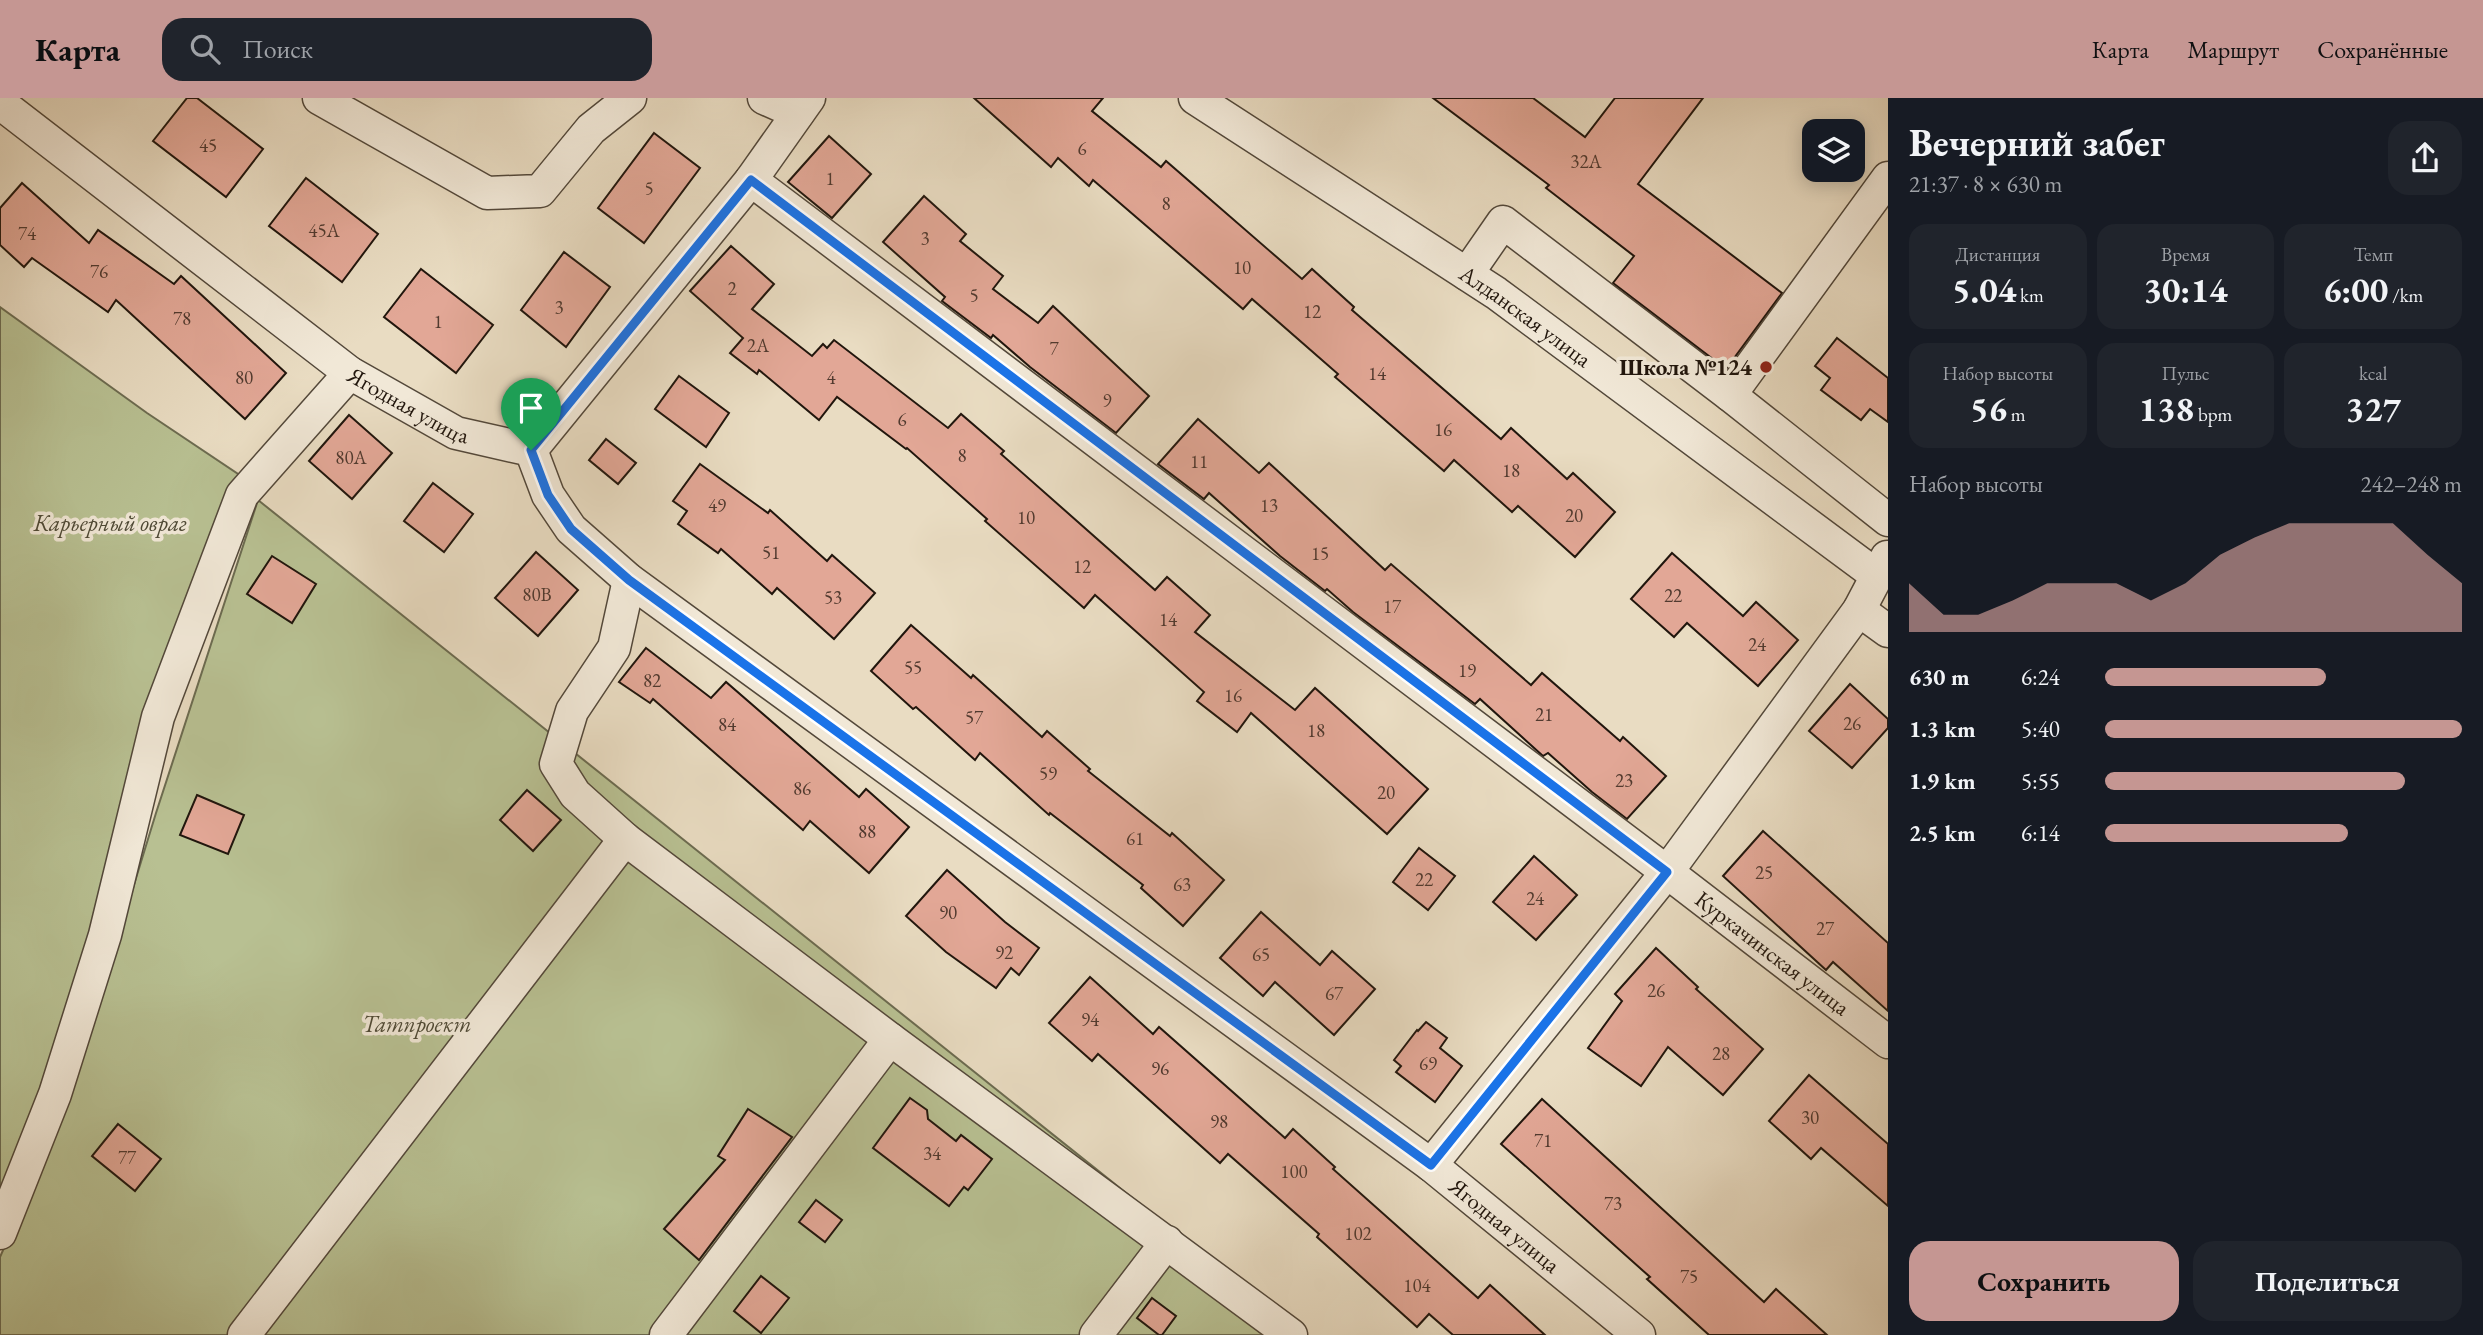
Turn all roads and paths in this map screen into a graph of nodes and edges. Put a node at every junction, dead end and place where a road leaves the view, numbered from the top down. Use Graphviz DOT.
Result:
graph roads {
  1 [pos="319,98"];
  2 [pos="630,98"];
  3 [pos="764,98"];
  4 [pos="1195,98"];
  5 [pos="0,103"];
  6 [pos="804,106"];
  7 [pos="1888,178"];
  8 [pos="751,180"];
  9 [pos="1467,274"];
  10 [pos="350,373"];
  11 [pos="1730,395"];
  12 [pos="531,450"];
  13 [pos="1888,520"];
  14 [pos="1882,565"];
  15 [pos="629,580"];
  16 [pos="1859,610"];
  17 [pos="1888,631"];
  18 [pos="625,839"];
  19 [pos="1667,872"];
  20 [pos="890,1039"];
  21 [pos="1888,1042"];
  22 [pos="1431,1165"];
  23 [pos="0,1233"];
  24 [pos="1167,1242"];
  25 [pos="244,1335"];
  26 [pos="666,1335"];
  27 [pos="1096,1335"];
  28 [pos="1291,1335"];
  29 [pos="1639,1335"];
  1 -- 2 [label="street"];
  3 -- 6 [label="street"];
  4 -- 9 [label="street, Алданская улица"];
  5 -- 10 [label="street, Ягодная улица"];
  6 -- 8 [label="street"];
  7 -- 11 [label="street"];
  8 -- 12 [label="street"];
  8 -- 19 [label="street, Куркачинская улица"];
  9 -- 11 [label="street"];
  9 -- 14 [label="street, Алданская улица"];
  10 -- 12 [label="street, Ягодная улица"];
  10 -- 23 [label="street"];
  11 -- 13 [label="street"];
  12 -- 15 [label="street, Ягодная улица"];
  14 -- 16 [label="street"];
  15 -- 18 [label="street"];
  15 -- 22 [label="street, Ягодная улица"];
  16 -- 17 [label="street"];
  16 -- 19 [label="street"];
  18 -- 20 [label="street"];
  18 -- 25 [label="street"];
  19 -- 21 [label="street, Куркачинская улица"];
  19 -- 22 [label="street"];
  20 -- 24 [label="street"];
  20 -- 26 [label="street"];
  22 -- 29 [label="street, Ягодная улица"];
  24 -- 27 [label="street"];
  24 -- 28 [label="street"];
}
